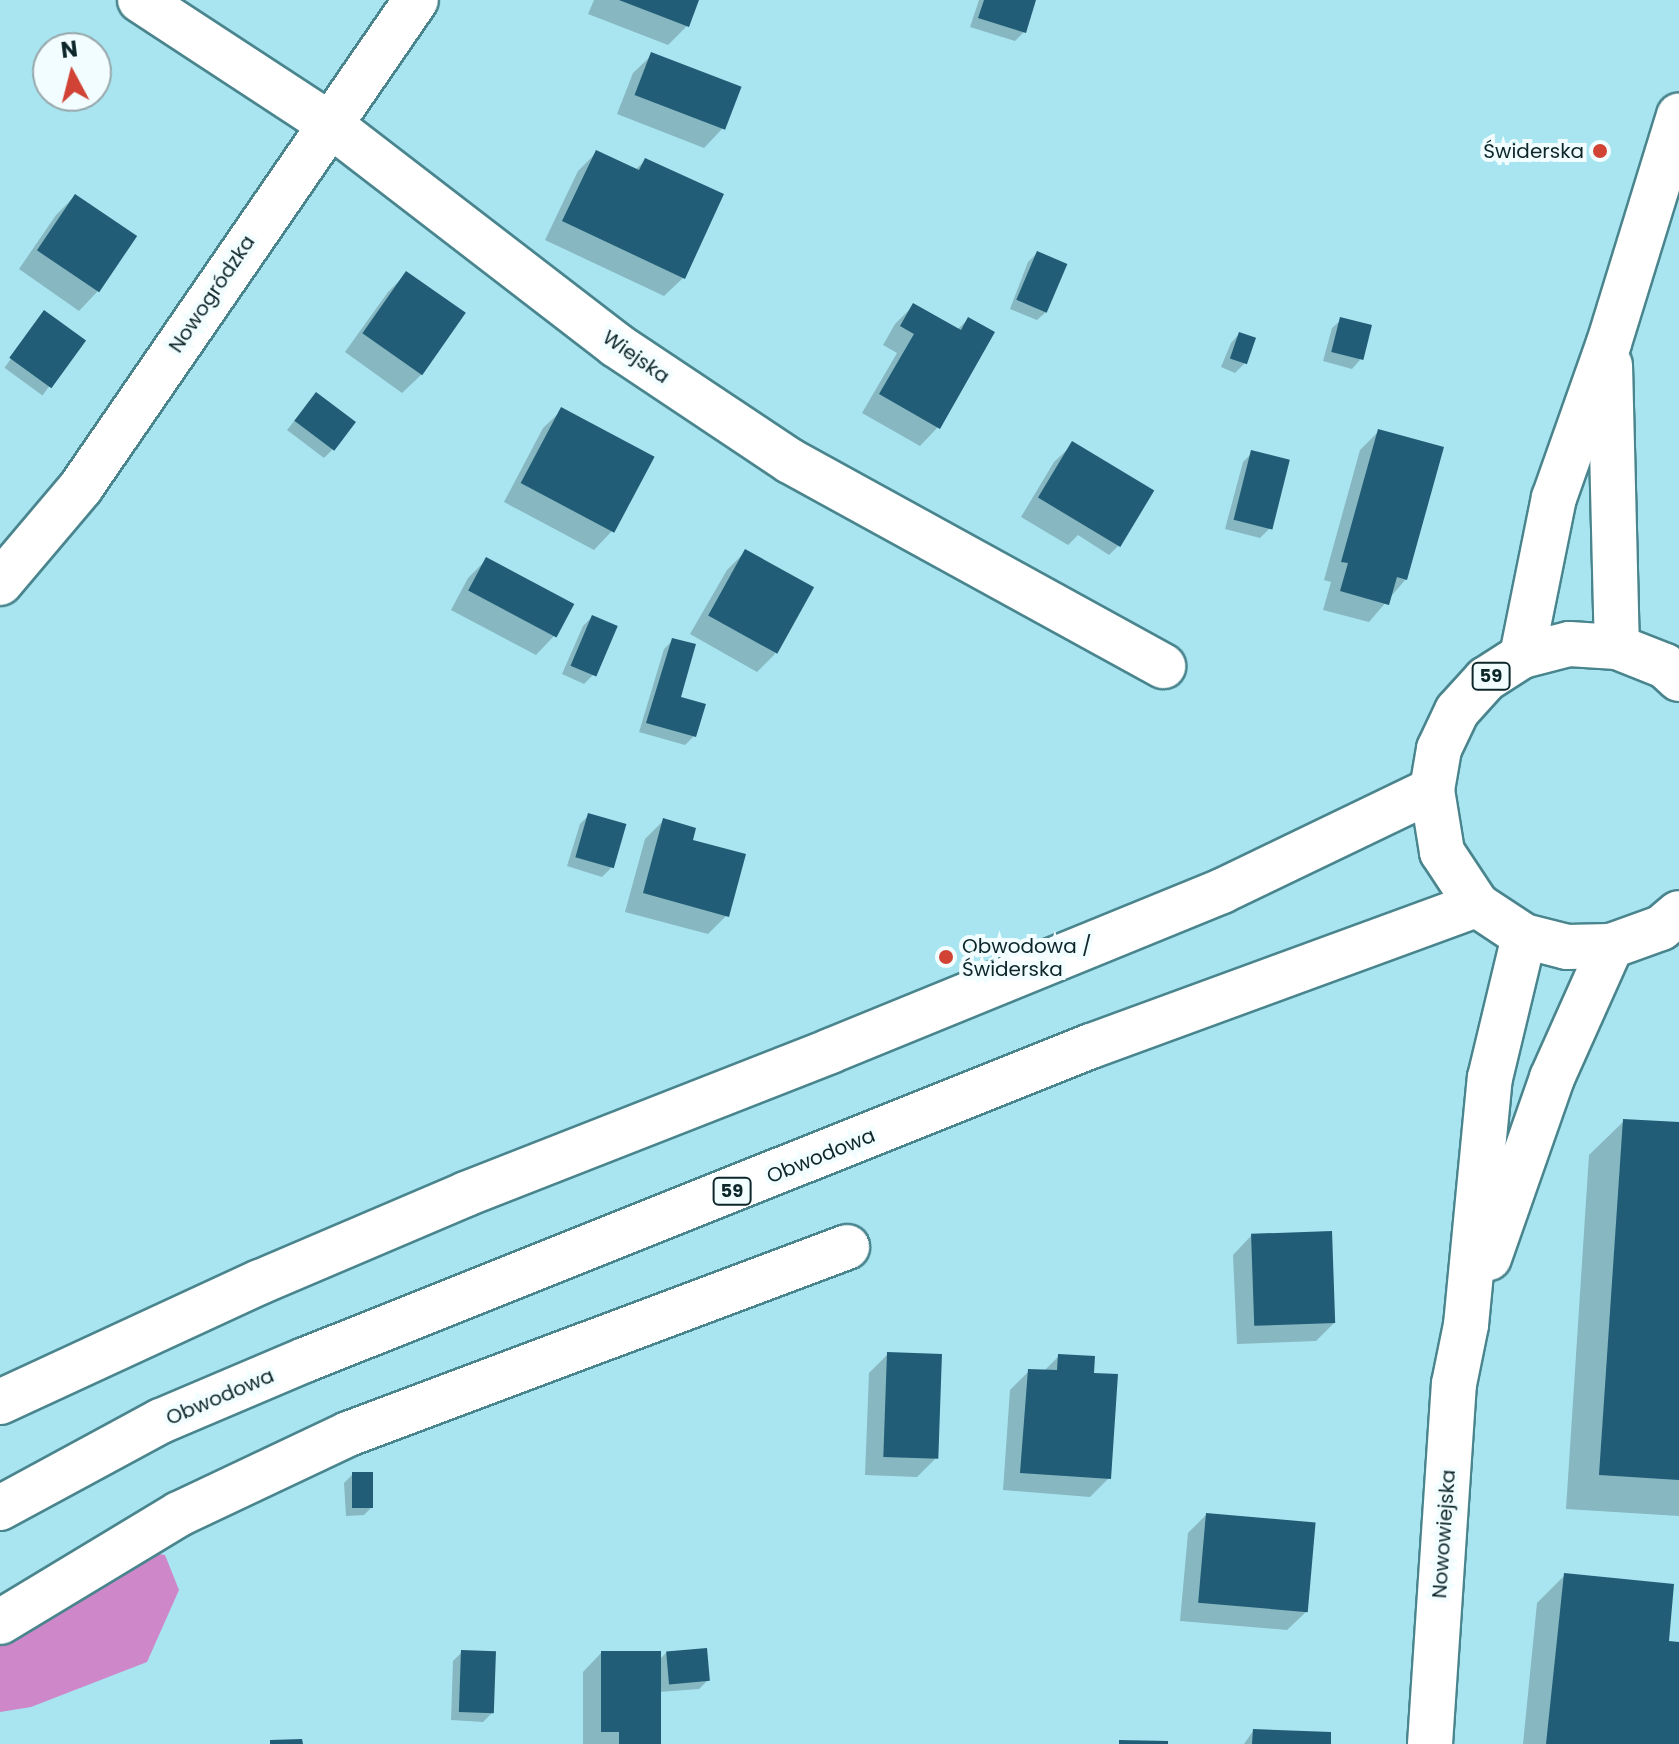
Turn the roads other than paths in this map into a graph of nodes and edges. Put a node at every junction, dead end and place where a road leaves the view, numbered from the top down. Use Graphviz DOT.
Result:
graph roads {
  1 [pos="140,0"];
  2 [pos="416,0"];
  3 [pos="1679,116"];
  4 [pos="328,123"];
  5 [pos="1609,343"];
  6 [pos="0,583"];
  7 [pos="1617,647"];
  8 [pos="1522,656"];
  9 [pos="1163,666"];
  10 [pos="1679,679"];
  11 [pos="1432,790"];
  12 [pos="1477,905"];
  13 [pos="1679,913"];
  14 [pos="1524,936"];
  15 [pos="1611,946"];
  16 [pos="847,1247"];
  17 [pos="1466,1325"];
  18 [pos="0,1402"];
  19 [pos="0,1508"];
  20 [pos="0,1622"];
  21 [pos="1430,1744"];
  1 -- 4 [label="street, Wiejska"];
  2 -- 4 [label="street, Nowogródzka"];
  3 -- 5 [label="street"];
  4 -- 6 [label="street, Nowogródzka"];
  4 -- 9 [label="street, Wiejska"];
  5 -- 7 [label="street"];
  5 -- 8 [label="street"];
  7 -- 8 [label="street, 59"];
  7 -- 10 [label="street, 59"];
  8 -- 11 [label="street, 59"];
  11 -- 12 [label="street"];
  11 -- 18 [label="street"];
  12 -- 14 [label="street"];
  12 -- 19 [label="street, Obwodowa / 59"];
  13 -- 15 [label="street"];
  14 -- 15 [label="street"];
  14 -- 17 [label="street, Nowowiejska"];
  15 -- 17 [label="street, Nowowiejska"];
  16 -- 20 [label="street"];
  17 -- 21 [label="street, Nowowiejska"];
}
